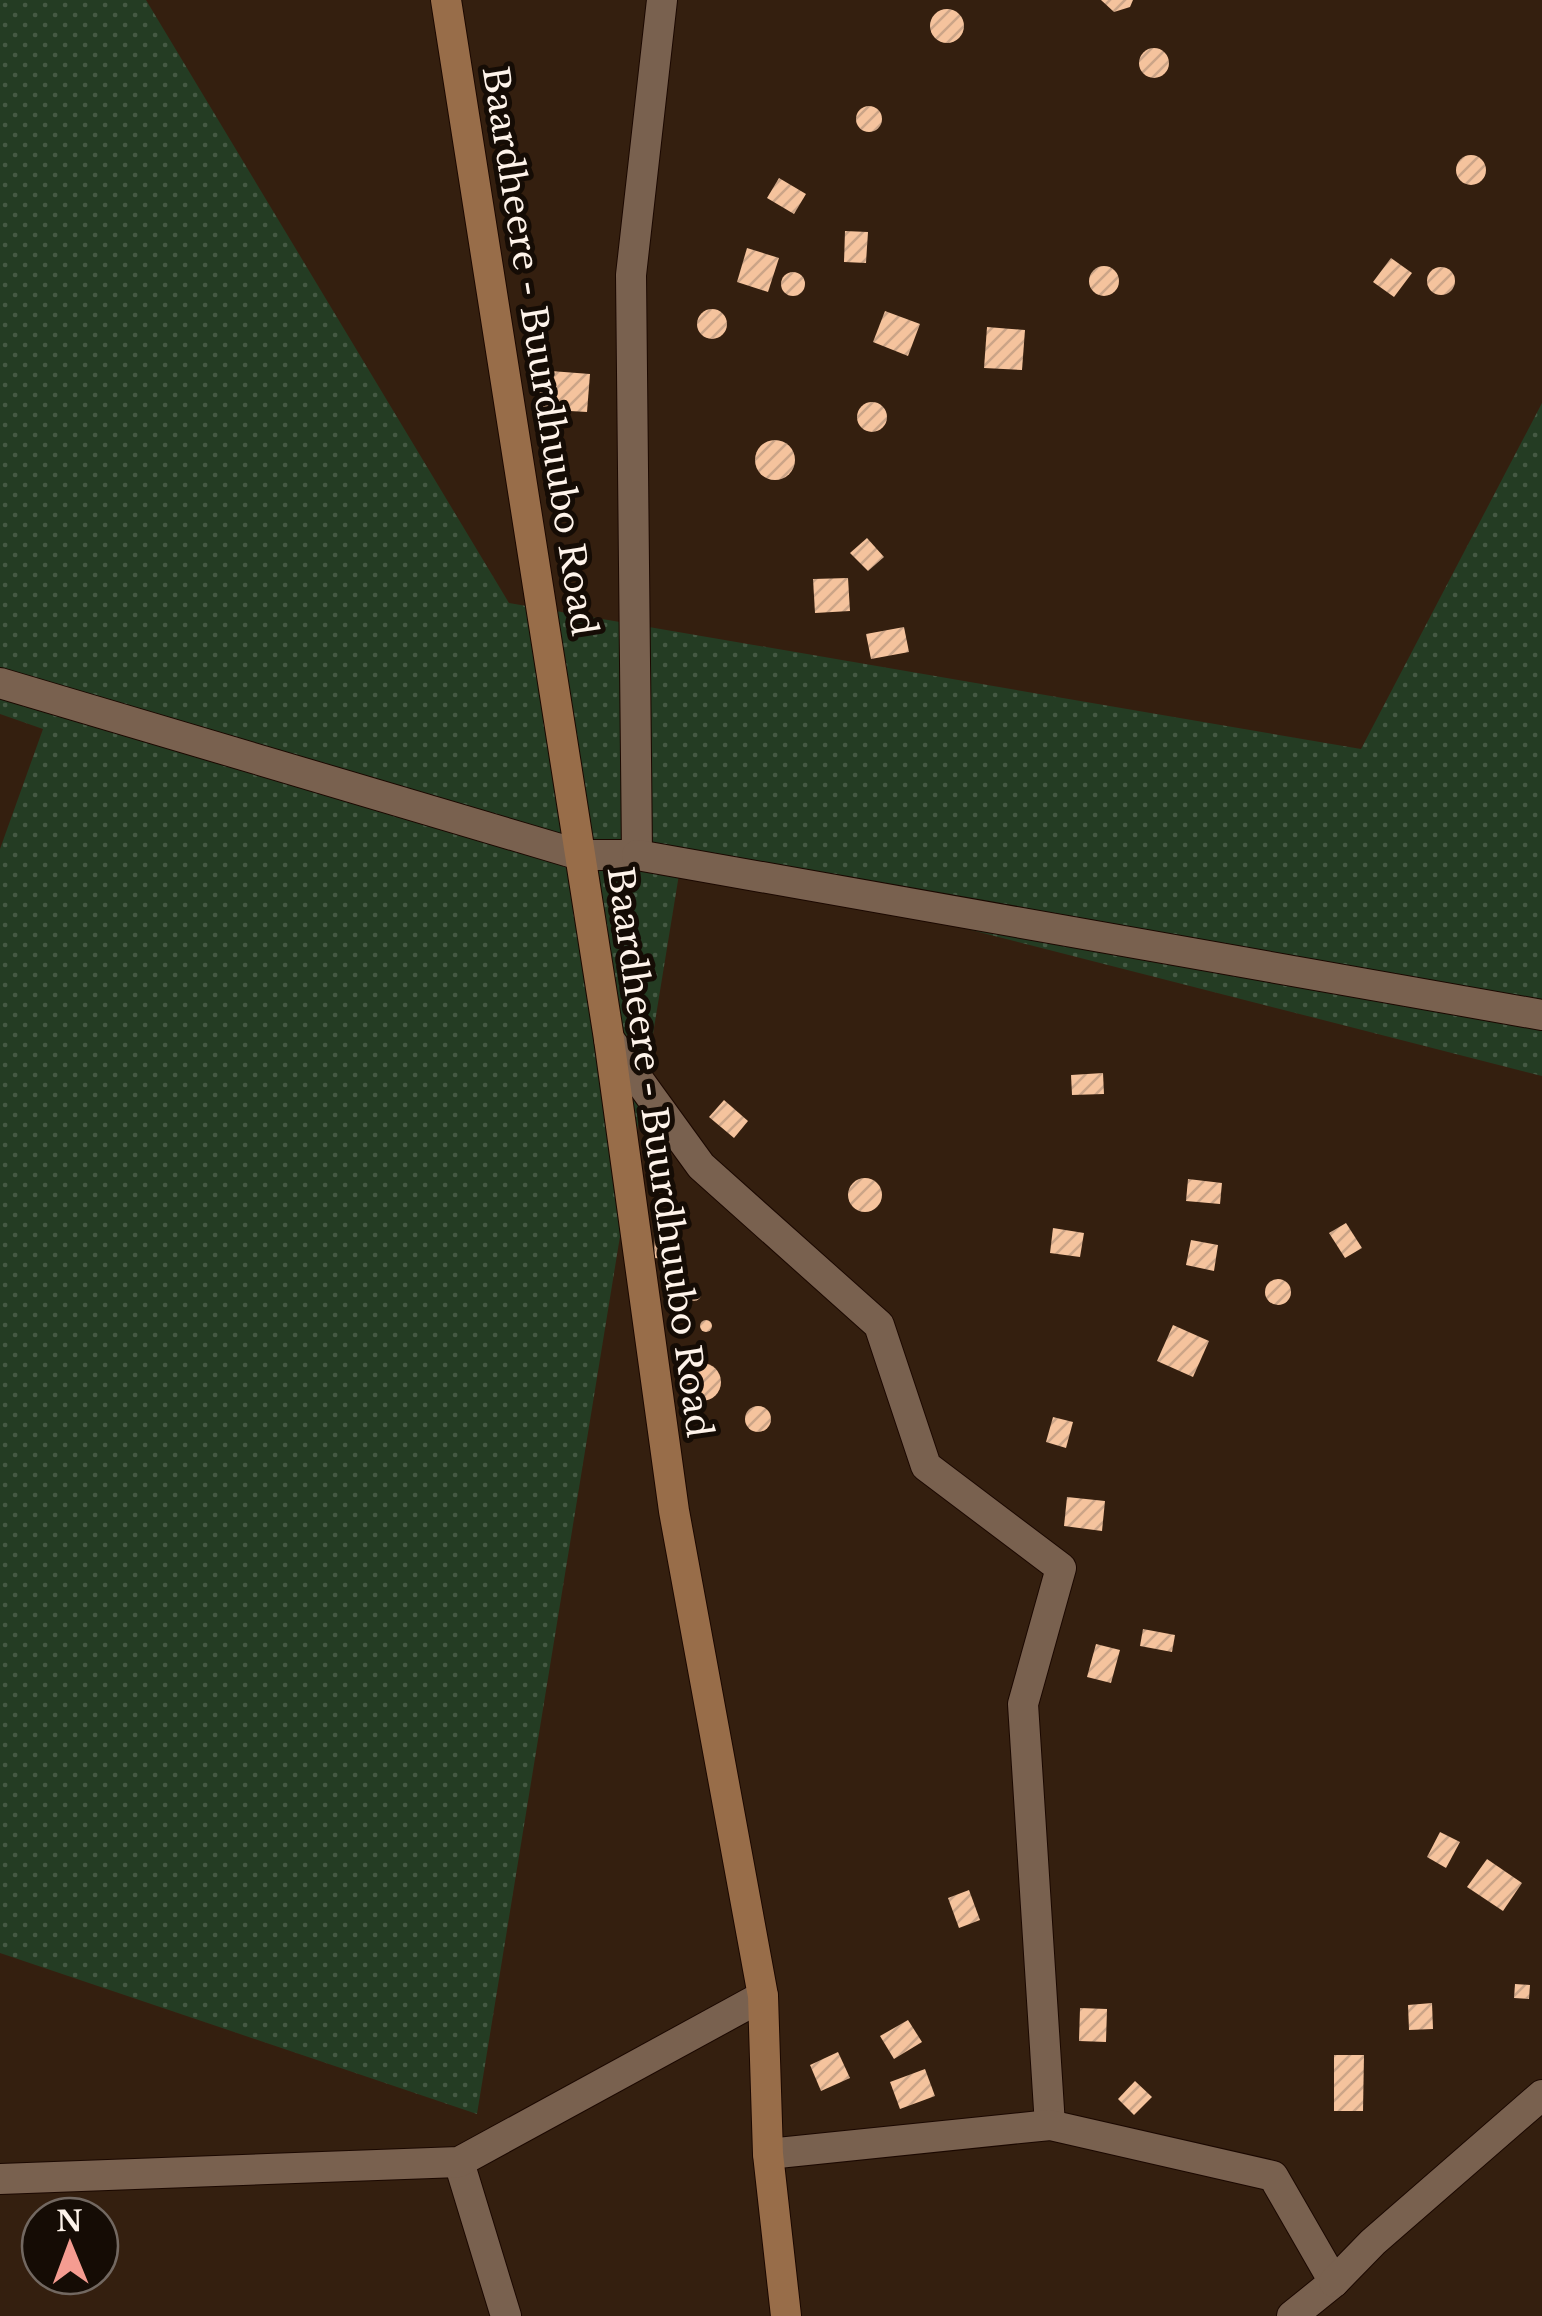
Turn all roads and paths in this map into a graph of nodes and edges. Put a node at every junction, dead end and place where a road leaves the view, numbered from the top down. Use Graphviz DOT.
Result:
graph roads {
  1 [pos="446,0"];
  2 [pos="662,0"];
  3 [pos="0,682"];
  4 [pos="580,855"];
  5 [pos="637,855"];
  6 [pos="1542,1016"];
  7 [pos="610,1040"];
  8 [pos="762,1996"];
  9 [pos="1542,2095"];
  10 [pos="1050,2125"];
  11 [pos="768,2154"];
  12 [pos="459,2162"];
  13 [pos="0,2179"];
  14 [pos="1334,2282"];
  15 [pos="506,2316"];
  16 [pos="786,2316"];
  17 [pos="1292,2316"];
  1 -- 4 [label="main road, Baardheere - Buurdhuubo Road"];
  2 -- 5 [label="street"];
  3 -- 4 [label="street"];
  4 -- 5 [label="street"];
  4 -- 7 [label="main road, Baardheere - Buurdhuubo Road"];
  5 -- 6 [label="street"];
  7 -- 8 [label="main road, Baardheere - Buurdhuubo Road"];
  7 -- 10 [label="street"];
  8 -- 11 [label="main road, Baardheere - Buurdhuubo Road"];
  8 -- 12 [label="street"];
  9 -- 14 [label="street"];
  10 -- 11 [label="street"];
  10 -- 14 [label="street"];
  11 -- 16 [label="main road, Baardheere - Buurdhuubo Road"];
  12 -- 13 [label="street"];
  12 -- 15 [label="street"];
  14 -- 17 [label="street"];
}
